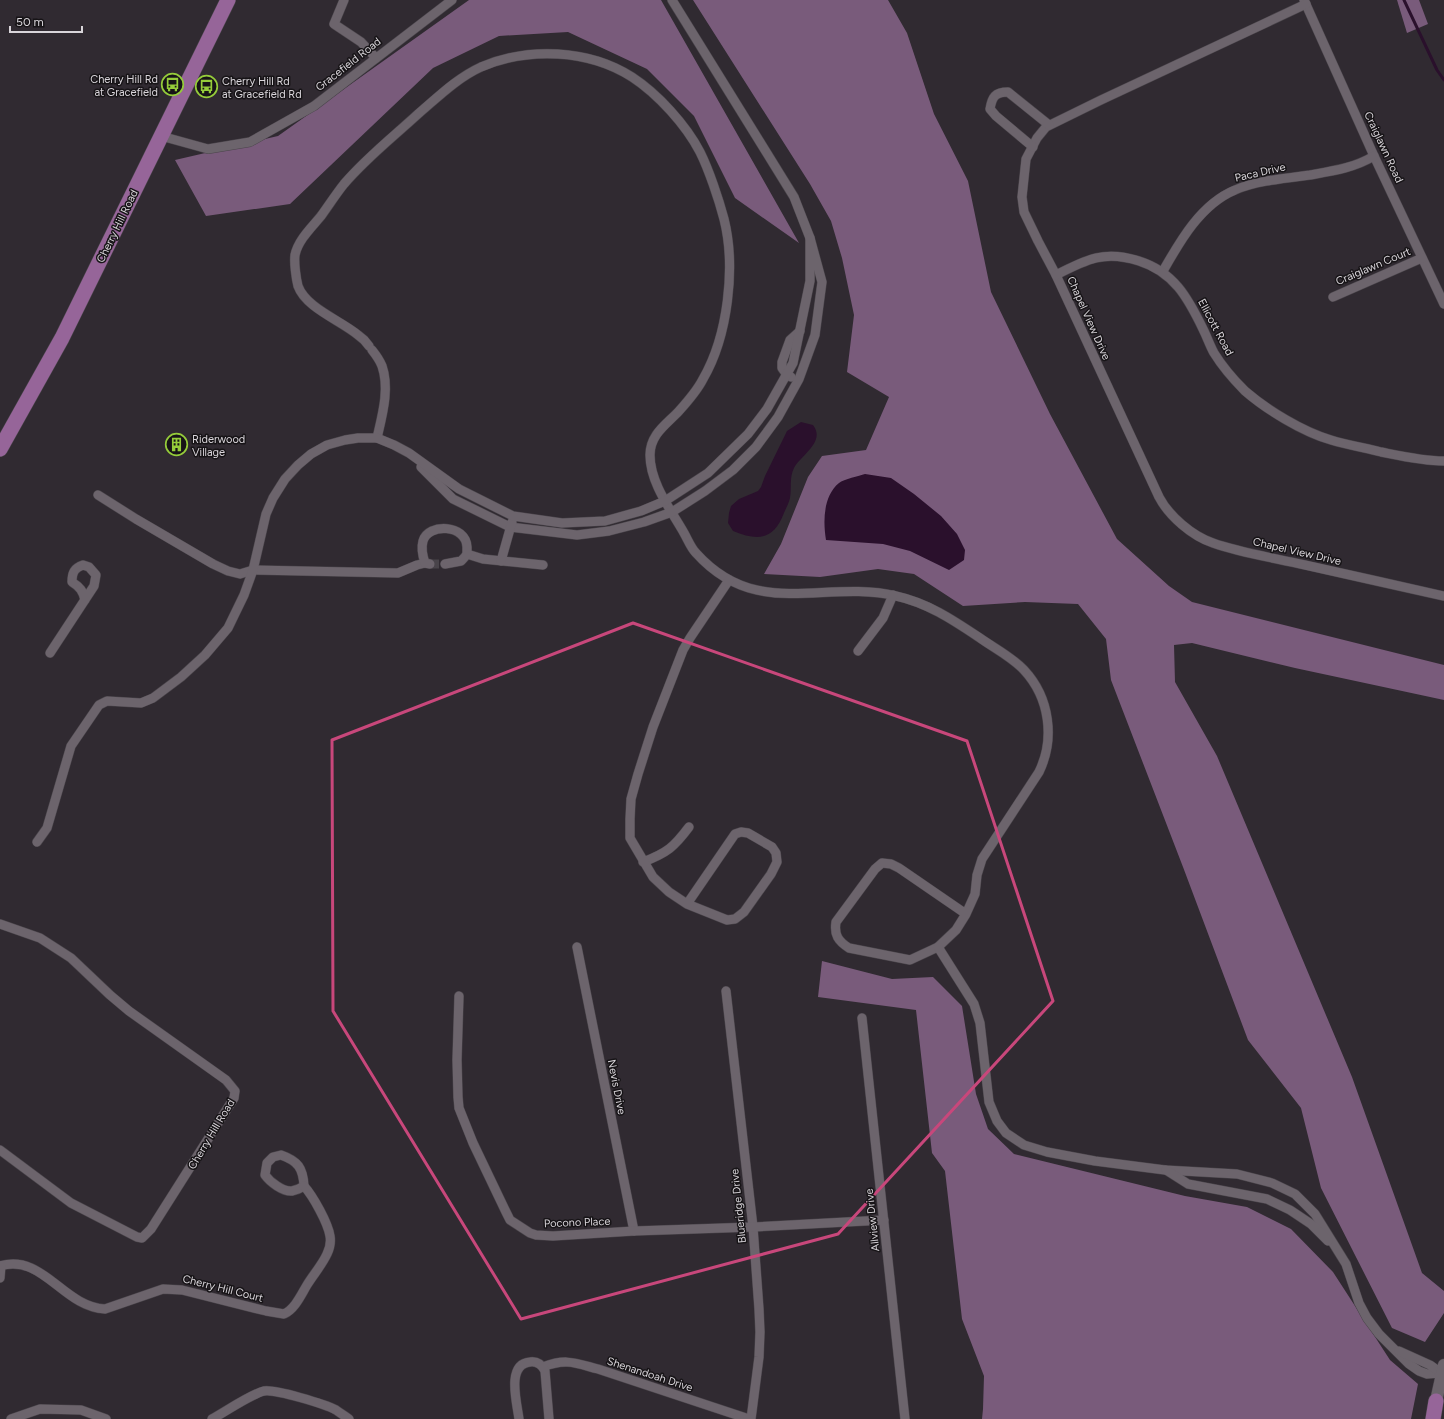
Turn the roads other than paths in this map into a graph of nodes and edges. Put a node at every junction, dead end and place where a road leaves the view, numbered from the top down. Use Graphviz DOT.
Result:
graph roads {
  1 [pos="228,0"];
  2 [pos="344,0"];
  3 [pos="452,0"];
  4 [pos="672,0"];
  5 [pos="1305,2"];
  6 [pos="376,58"];
  7 [pos="1049,125"];
  8 [pos="161,136"];
  9 [pos="1033,147"];
  10 [pos="1374,156"];
  11 [pos="810,238"];
  12 [pos="1422,258"];
  13 [pos="1163,271"];
  14 [pos="1056,275"];
  15 [pos="1332,297"];
  16 [pos="1444,304"];
  17 [pos="800,331"];
  18 [pos="815,335"];
  19 [pos="787,375"];
  20 [pos="799,379"];
  21 [pos="377,438"];
  22 [pos="0,449"];
  23 [pos="409,453"];
  24 [pos="1444,461"];
  25 [pos="98,495"];
  26 [pos="665,501"];
  27 [pos="672,512"];
  28 [pos="513,516"];
  29 [pos="510,527"];
  30 [pos="467,554"];
  31 [pos="501,561"];
  32 [pos="445,564"];
  33 [pos="543,565"];
  34 [pos="253,570"];
  35 [pos="729,580"];
  36 [pos="893,595"];
  37 [pos="1444,596"];
  38 [pos="85,600"];
  39 [pos="858,651"];
  40 [pos="50,653"];
  41 [pos="689,827"];
  42 [pos="37,842"];
  43 [pos="643,862"];
  44 [pos="687,904"];
  45 [pos="966,914"];
  46 [pos="0,924"];
  47 [pos="577,947"];
  48 [pos="938,947"];
  49 [pos="726,991"];
  50 [pos="459,996"];
  51 [pos="862,1018"];
  52 [pos="0,1150"];
  53 [pos="1165,1170"];
  54 [pos="1271,1185"];
  55 [pos="304,1186"];
  56 [pos="1267,1199"];
  57 [pos="884,1220"];
  58 [pos="753,1227"];
  59 [pos="634,1231"];
  60 [pos="1338,1252"];
  61 [pos="0,1266"];
  62 [pos="0,1278"];
  63 [pos="543,1366"];
  64 [pos="1443,1369"];
  65 [pos="1436,1401"];
  66 [pos="11,1419"];
  67 [pos="106,1419"];
  68 [pos="212,1419"];
  69 [pos="349,1419"];
  70 [pos="519,1419"];
  71 [pos="549,1419"];
  72 [pos="750,1419"];
  73 [pos="905,1419"];
  74 [pos="1433,1419"];
  75 [pos="1436,1419"];
  1 -- 8 [label="main road, Cherry Hill Road"];
  2 -- 6 [label="street"];
  3 -- 6 [label="street, Gracefield Road"];
  4 -- 11 [label="street"];
  5 -- 7 [label="street, Chapel View Drive"];
  5 -- 10 [label="street, Craiglawn Road"];
  6 -- 8 [label="street, Gracefield Road"];
  7 -- 9 [label="street, Chapel View Drive"];
  7 -- 9 [label="street"];
  8 -- 22 [label="main road, Cherry Hill Road"];
  9 -- 14 [label="street, Chapel View Drive"];
  10 -- 12 [label="street, Craiglawn Road"];
  10 -- 13 [label="street, Paca Drive"];
  11 -- 17 [label="street"];
  11 -- 18 [label="street"];
  12 -- 15 [label="street, Craiglawn Court"];
  12 -- 16 [label="street, Craiglawn Road"];
  13 -- 14 [label="street, Ellicott Road"];
  13 -- 24 [label="street, Ellicott Road"];
  14 -- 37 [label="street, Chapel View Drive"];
  17 -- 18 [label="street"];
  17 -- 19 [label="street"];
  18 -- 20 [label="street"];
  19 -- 20 [label="street"];
  19 -- 26 [label="street"];
  20 -- 27 [label="street"];
  21 -- 23 [label="street"];
  21 -- 26 [label="street"];
  21 -- 34 [label="street"];
  23 -- 28 [label="street"];
  23 -- 29 [label="street"];
  25 -- 34 [label="street"];
  26 -- 27 [label="street"];
  26 -- 28 [label="street"];
  27 -- 29 [label="street"];
  27 -- 35 [label="street"];
  28 -- 29 [label="street"];
  29 -- 31 [label="street"];
  30 -- 31 [label="street"];
  30 -- 32 [label="street"];
  30 -- 34 [label="street"];
  31 -- 33 [label="street"];
  34 -- 42 [label="street"];
  35 -- 36 [label="street"];
  35 -- 43 [label="street"];
  36 -- 39 [label="street"];
  36 -- 45 [label="street"];
  38 -- 40 [label="street"];
  41 -- 43 [label="street"];
  43 -- 44 [label="street"];
  44 -- 44 [label="street"];
  45 -- 48 [label="street"];
  45 -- 48 [label="street"];
  46 -- 52 [label="street, Cherry Hill Road"];
  47 -- 59 [label="street, Nevis Drive"];
  48 -- 53 [label="street"];
  49 -- 58 [label="street, Blueridge Drive"];
  50 -- 59 [label="street, Pocono Place"];
  51 -- 57 [label="street, Allview Drive"];
  53 -- 54 [label="street"];
  53 -- 56 [label="street"];
  54 -- 56 [label="street"];
  54 -- 60 [label="street"];
  55 -- 55 [label="street, Cherry Hill Court"];
  55 -- 61 [label="street, Cherry Hill Court"];
  56 -- 60 [label="street"];
  57 -- 58 [label="street, Pocono Place"];
  57 -- 73 [label="street, Allview Drive"];
  58 -- 59 [label="street, Pocono Place"];
  58 -- 72 [label="street, Blueridge Drive"];
  60 -- 64 [label="street"];
  61 -- 62 [label="street"];
  63 -- 70 [label="street, Shenandoah Drive"];
  63 -- 71 [label="street"];
  63 -- 72 [label="street, Shenandoah Drive"];
  64 -- 65 [label="street"];
  65 -- 74 [label="main road"];
  65 -- 75 [label="street"];
  66 -- 67 [label="street"];
  68 -- 69 [label="street"];
}
